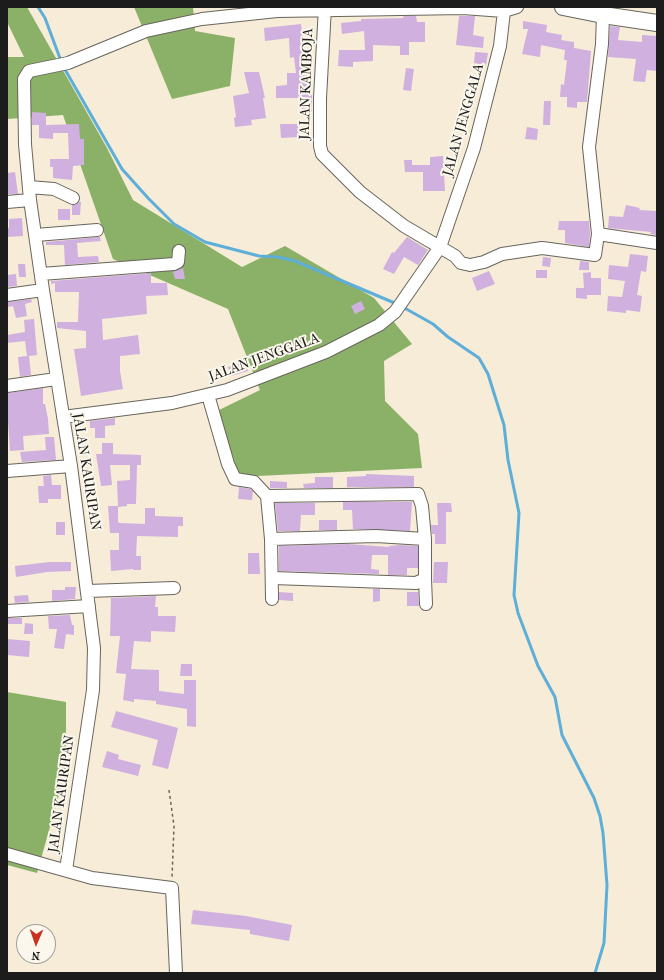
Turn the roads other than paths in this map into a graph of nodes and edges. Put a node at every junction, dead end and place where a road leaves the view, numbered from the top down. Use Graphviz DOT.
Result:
graph roads {
  1 [pos="517,7"];
  2 [pos="563,7"];
  3 [pos="325,8"];
  4 [pos="504,11"];
  5 [pos="607,13"];
  6 [pos="657,22"];
  7 [pos="29,186"];
  8 [pos="73,198"];
  9 [pos="30,200"];
  10 [pos="7,202"];
  11 [pos="96,230"];
  12 [pos="598,234"];
  13 [pos="36,235"];
  14 [pos="657,243"];
  15 [pos="440,247"];
  16 [pos="179,251"];
  17 [pos="41,274"];
  18 [pos="43,290"];
  19 [pos="7,295"];
  20 [pos="56,379"];
  21 [pos="7,386"];
  22 [pos="208,395"];
  23 [pos="63,417"];
  24 [pos="71,466"];
  25 [pos="7,471"];
  26 [pos="267,496"];
  27 [pos="271,539"];
  28 [pos="425,539"];
  29 [pos="273,578"];
  30 [pos="424,580"];
  31 [pos="174,588"];
  32 [pos="88,591"];
  33 [pos="272,599"];
  34 [pos="426,604"];
  35 [pos="89,606"];
  36 [pos="7,611"];
  37 [pos="7,854"];
  38 [pos="66,870"];
  39 [pos="176,973"];
  1 -- 4 [label="street"];
  2 -- 5 [label="main road"];
  3 -- 4 [label="street"];
  3 -- 7 [label="street, JALAN KAURIPAN"];
  3 -- 15 [label="street, JALAN KAMBOJA"];
  4 -- 15 [label="street, JALAN JENGGALA"];
  5 -- 6 [label="main road"];
  5 -- 12 [label="street"];
  7 -- 8 [label="street"];
  7 -- 9 [label="street, JALAN KAURIPAN"];
  9 -- 10 [label="street"];
  9 -- 13 [label="street, JALAN KAURIPAN"];
  11 -- 13 [label="street"];
  12 -- 14 [label="street"];
  12 -- 15 [label="street, JALAN KAMBOJA"];
  13 -- 17 [label="street, JALAN KAURIPAN"];
  15 -- 22 [label="street, JALAN JENGGALA"];
  16 -- 17 [label="street"];
  17 -- 18 [label="street, JALAN KAURIPAN"];
  18 -- 19 [label="street"];
  18 -- 20 [label="street, JALAN KAURIPAN"];
  20 -- 21 [label="street"];
  20 -- 23 [label="street, JALAN KAURIPAN"];
  22 -- 23 [label="street, JALAN JENGGALA"];
  22 -- 26 [label="street"];
  23 -- 24 [label="street, JALAN KAURIPAN"];
  24 -- 25 [label="street"];
  24 -- 32 [label="street, JALAN KAURIPAN"];
  26 -- 27 [label="street"];
  26 -- 28 [label="street"];
  27 -- 28 [label="street"];
  27 -- 29 [label="street"];
  28 -- 30 [label="street"];
  29 -- 30 [label="street"];
  29 -- 33 [label="street"];
  30 -- 34 [label="street"];
  31 -- 32 [label="street"];
  32 -- 35 [label="street, JALAN KAURIPAN"];
  35 -- 36 [label="street"];
  35 -- 38 [label="street, JALAN KAURIPAN"];
  37 -- 38 [label="street"];
  38 -- 39 [label="street"];
}
